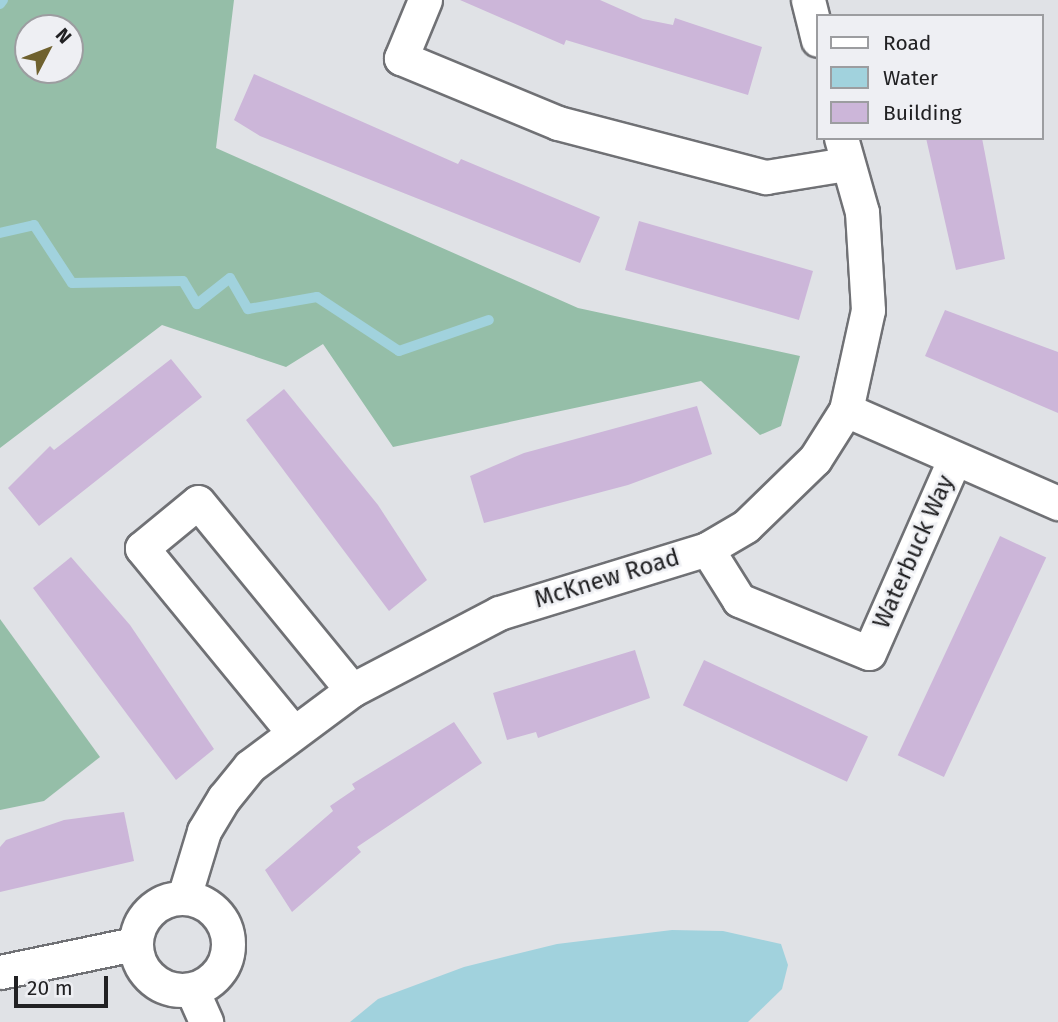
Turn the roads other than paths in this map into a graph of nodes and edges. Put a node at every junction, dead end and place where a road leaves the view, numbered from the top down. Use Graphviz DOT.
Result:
graph roads {
  1 [pos="425,0"];
  2 [pos="808,0"];
  3 [pos="816,32"];
  4 [pos="844,151"];
  5 [pos="846,410"];
  6 [pos="954,460"];
  7 [pos="1058,503"];
  8 [pos="707,549"];
  9 [pos="352,690"];
  10 [pos="293,732"];
  11 [pos="184,897"];
  12 [pos="134,944"];
  13 [pos="0,972"];
  14 [pos="192,990"];
  15 [pos="206,1022"];
  1 -- 4 [label="street, McKnew Road"];
  2 -- 3 [label="street"];
  4 -- 5 [label="street, McKnew Road"];
  5 -- 6 [label="street"];
  5 -- 8 [label="street, McKnew Road"];
  6 -- 7 [label="street"];
  6 -- 8 [label="street, Waterbuck Way"];
  8 -- 9 [label="street, McKnew Road"];
  9 -- 10 [label="street, McKnew Road"];
  9 -- 10 [label="street"];
  10 -- 11 [label="street, McKnew Road"];
  11 -- 12 [label="street"];
  11 -- 14 [label="street"];
  12 -- 13 [label="street"];
  12 -- 14 [label="street"];
  14 -- 15 [label="street"];
}
